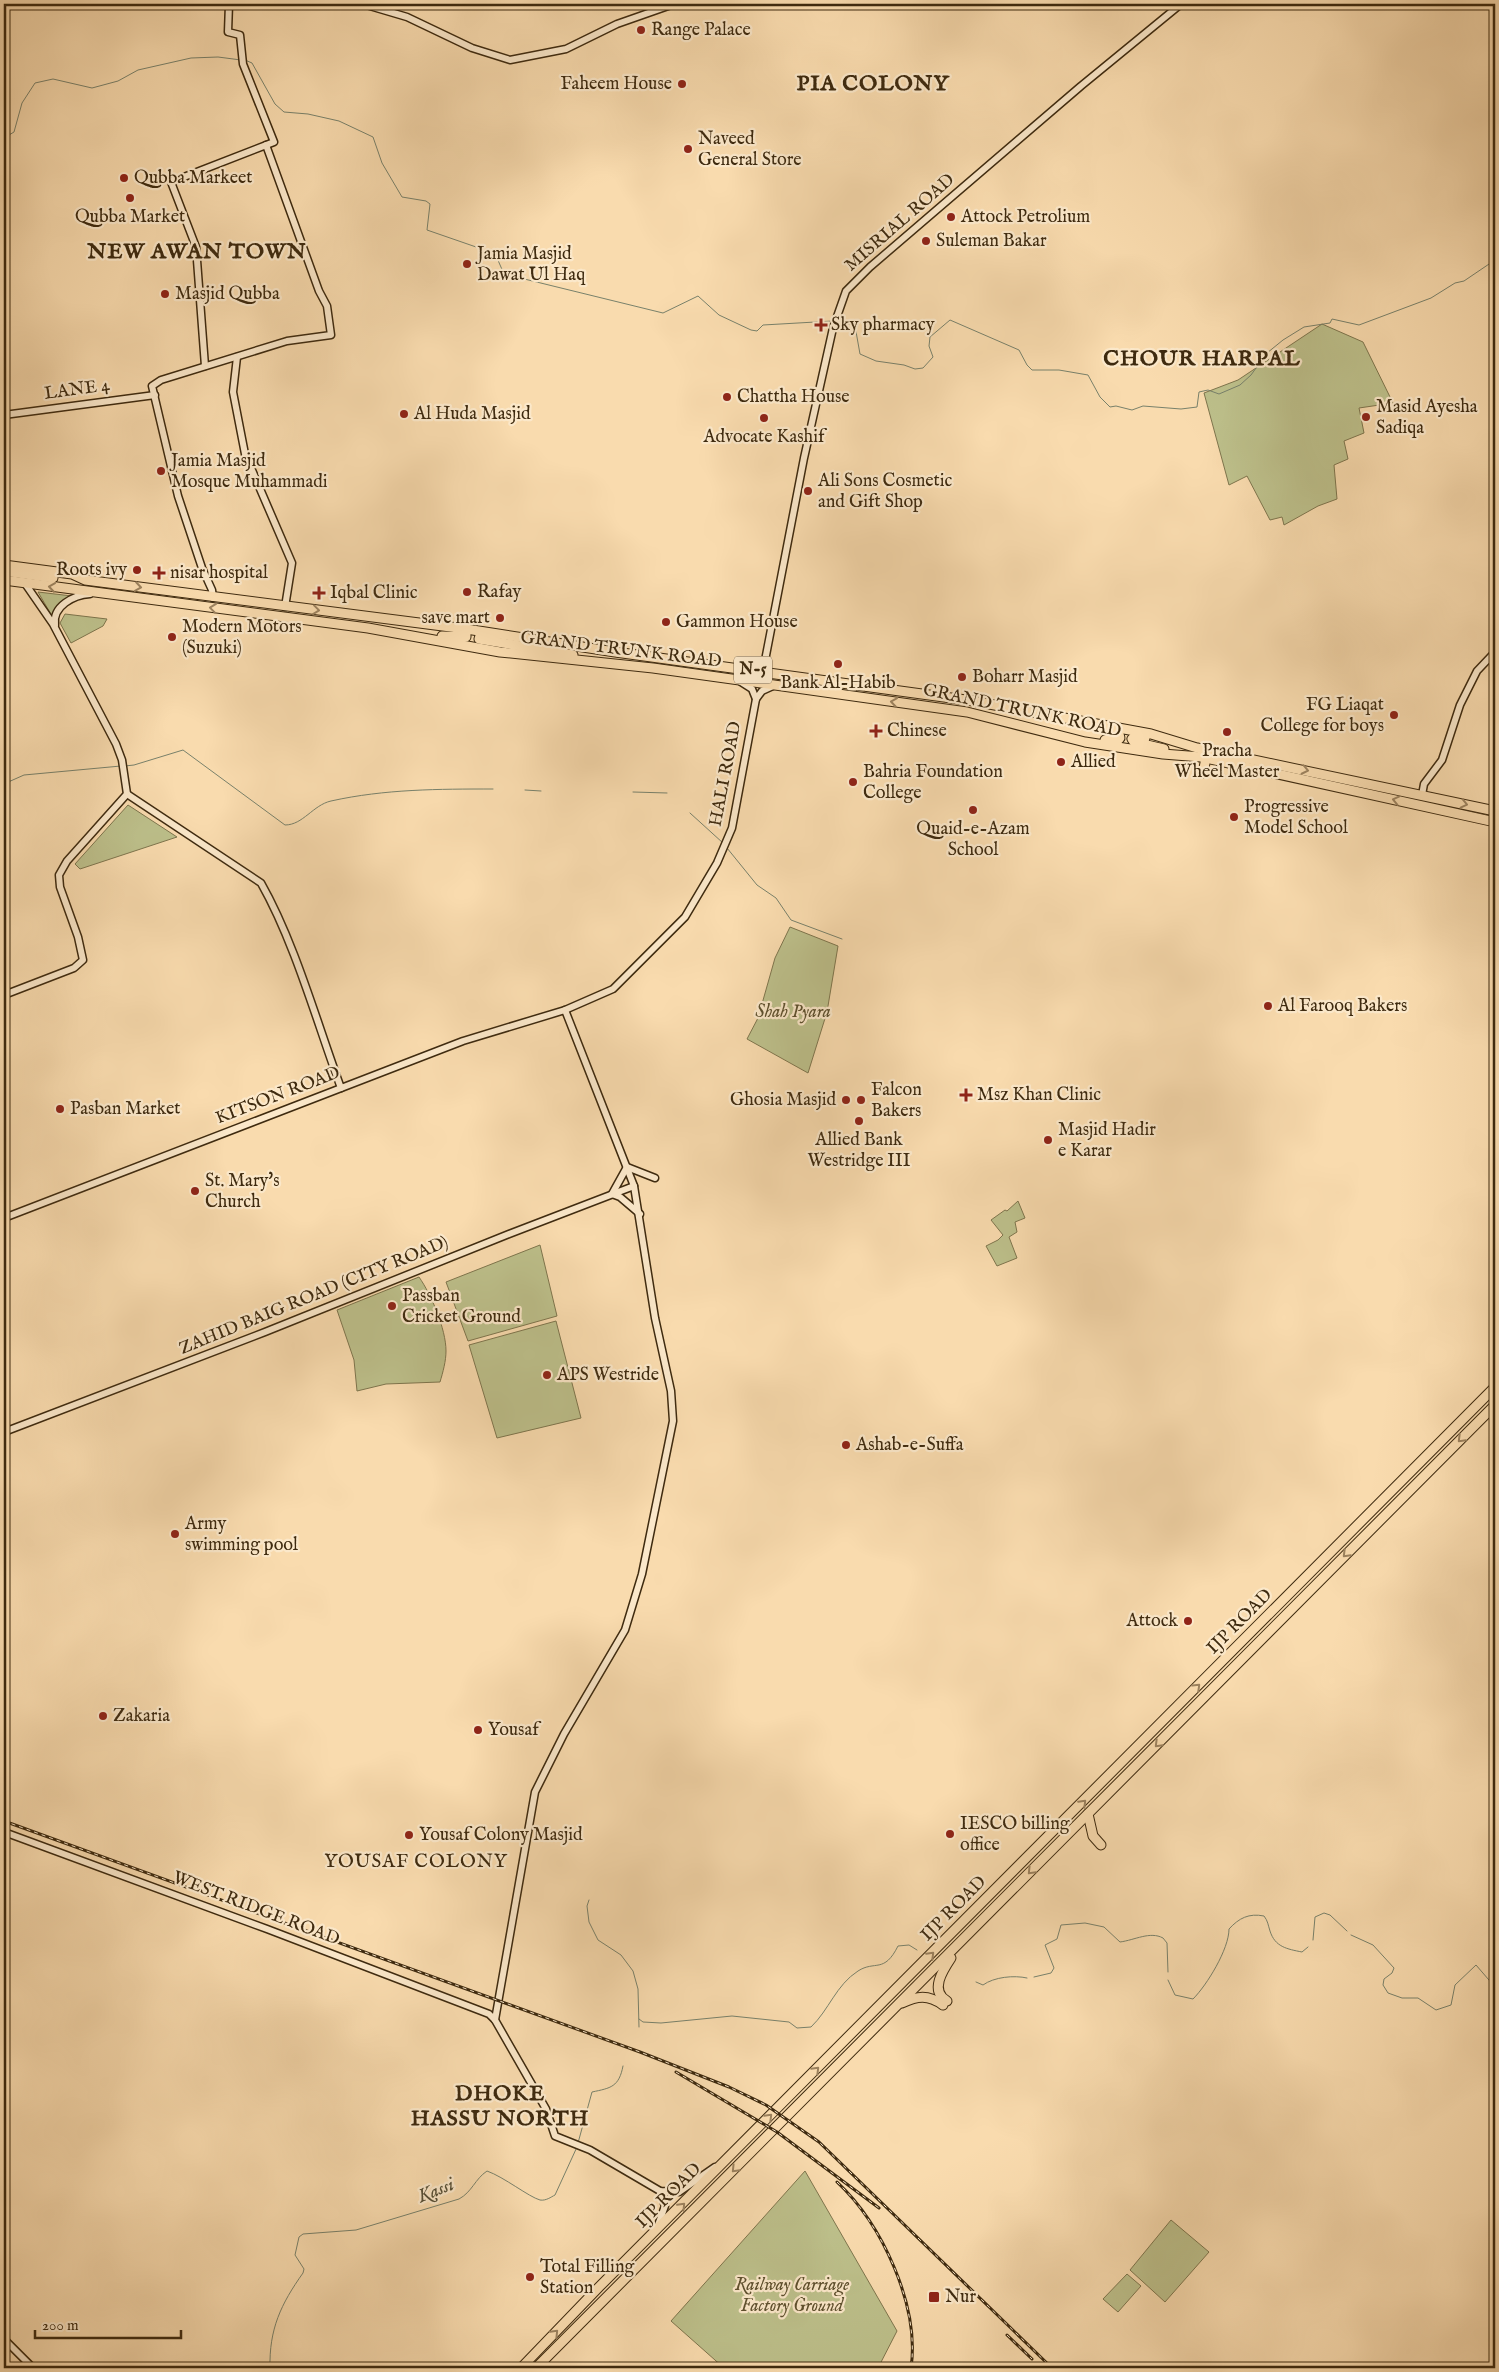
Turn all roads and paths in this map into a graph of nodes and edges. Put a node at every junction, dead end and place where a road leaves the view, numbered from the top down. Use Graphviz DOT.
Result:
graph roads {
  1 [pos="229,4"];
  2 [pos="363,4"];
  3 [pos="674,4"];
  4 [pos="1181,4"];
  5 [pos="266,145"];
  6 [pos="237,357"];
  7 [pos="205,366"];
  8 [pos="155,395"];
  9 [pos="4,415"];
  10 [pos="4,565"];
  11 [pos="4,571"];
  12 [pos="25,579"];
  13 [pos="4,580"];
  14 [pos="85,580"];
  15 [pos="96,593"];
  16 [pos="213,598"];
  17 [pos="285,606"];
  18 [pos="401,621"];
  19 [pos="368,628"];
  20 [pos="56,630"];
  21 [pos="506,635"];
  22 [pos="1495,652"];
  23 [pos="629,665"];
  24 [pos="763,671"];
  25 [pos="740,681"];
  26 [pos="774,686"];
  27 [pos="756,699"];
  28 [pos="1029,713"];
  29 [pos="1030,727"];
  30 [pos="1187,745"];
  31 [pos="1204,758"];
  32 [pos="1203,774"];
  33 [pos="127,794"];
  34 [pos="1422,795"];
  35 [pos="1495,811"];
  36 [pos="1495,822"];
  37 [pos="4,994"];
  38 [pos="565,1010"];
  39 [pos="341,1088"];
  40 [pos="627,1167"];
  41 [pos="655,1178"];
  42 [pos="634,1186"];
  43 [pos="612,1194"];
  44 [pos="640,1214"];
  45 [pos="4,1218"];
  46 [pos="1493,1394"];
  47 [pos="1495,1404"];
  48 [pos="4,1432"];
  49 [pos="1088,1814"];
  50 [pos="4,1832"];
  51 [pos="1101,1845"];
  52 [pos="958,1946"];
  53 [pos="895,2007"];
  54 [pos="495,2020"];
  55 [pos="727,2160"];
  56 [pos="660,2191"];
  57 [pos="650,2238"];
  58 [pos="570,2317"];
  59 [pos="579,2326"];
  60 [pos="4,2339"];
  61 [pos="33,2368"];
  62 [pos="521,2368"];
  63 [pos="536,2368"];
  1 -- 5 [label="main road"];
  2 -- 3 [label="main road"];
  4 -- 24 [label="main road, MISRIAL ROAD"];
  5 -- 6 [label="main road"];
  5 -- 7 [label="main road"];
  6 -- 7 [label="main road"];
  6 -- 17 [label="main road"];
  7 -- 8 [label="main road"];
  8 -- 9 [label="main road, LANE 4"];
  8 -- 16 [label="main road"];
  10 -- 14 [label="highway, GRAND TRUNK ROAD / N-5"];
  11 -- 12 [label="highway, GRAND TRUNK ROAD / N-5"];
  12 -- 13 [label="highway, GRAND TRUNK ROAD / N-5"];
  12 -- 14 [label="highway, GRAND TRUNK ROAD / N-5"];
  15 -- 12 [label="highway, GRAND TRUNK ROAD / N-5, one-way"];
  12 -- 20 [label="main road"];
  14 -- 16 [label="highway, GRAND TRUNK ROAD / N-5, one-way"];
  19 -- 15 [label="highway, GRAND TRUNK ROAD / N-5, one-way"];
  15 -- 20 [label="main road"];
  16 -- 17 [label="highway, GRAND TRUNK ROAD / N-5"];
  17 -- 18 [label="highway, GRAND TRUNK ROAD / N-5, one-way"];
  18 -- 19 [label="highway"];
  18 -- 21 [label="highway, GRAND TRUNK ROAD / N-5"];
  19 -- 23 [label="highway, GRAND TRUNK ROAD / N-5"];
  20 -- 33 [label="main road"];
  21 -- 23 [label="highway"];
  21 -- 24 [label="highway, GRAND TRUNK ROAD / N-5"];
  22 -- 34 [label="main road"];
  23 -- 25 [label="highway, GRAND TRUNK ROAD / N-5"];
  24 -- 28 [label="highway, GRAND TRUNK ROAD / N-5"];
  25 -- 26 [label="highway, GRAND TRUNK ROAD / N-5"];
  25 -- 27 [label="main road"];
  26 -- 27 [label="main road"];
  29 -- 26 [label="highway, GRAND TRUNK ROAD / N-5, one-way"];
  27 -- 38 [label="main road, HALI ROAD"];
  28 -- 29 [label="highway"];
  28 -- 30 [label="highway, GRAND TRUNK ROAD / N-5"];
  29 -- 31 [label="highway, GRAND TRUNK ROAD / N-5"];
  30 -- 31 [label="highway"];
  30 -- 34 [label="highway, GRAND TRUNK ROAD / N-5, one-way"];
  31 -- 32 [label="highway"];
  36 -- 31 [label="highway, GRAND TRUNK ROAD / N-5, one-way"];
  33 -- 37 [label="main road"];
  33 -- 39 [label="main road"];
  34 -- 35 [label="highway, GRAND TRUNK ROAD / N-5, one-way"];
  38 -- 39 [label="main road, KITSON ROAD"];
  38 -- 40 [label="main road"];
  39 -- 45 [label="main road, KITSON ROAD"];
  40 -- 41 [label="main road"];
  40 -- 42 [label="main road"];
  40 -- 43 [label="main road"];
  42 -- 43 [label="main road, ZAHID BAIG ROAD (CITY ROAD)"];
  42 -- 44 [label="main road"];
  43 -- 44 [label="main road"];
  43 -- 48 [label="main road, ZAHID BAIG ROAD (CITY ROAD)"];
  44 -- 54 [label="main road"];
  55 -- 46 [label="highway, IJP ROAD, one-way"];
  47 -- 49 [label="highway, IJP ROAD, one-way"];
  49 -- 51 [label="highway"];
  49 -- 52 [label="highway, IJP ROAD, one-way"];
  50 -- 54 [label="main road, WEST RIDGE ROAD"];
  52 -- 53 [label="highway, IJP ROAD"];
  52 -- 53 [label="highway"];
  53 -- 59 [label="highway, IJP ROAD, one-way"];
  54 -- 56 [label="main road"];
  55 -- 56 [label="main road"];
  57 -- 55 [label="highway, IJP ROAD, one-way"];
  56 -- 57 [label="main road"];
  57 -- 58 [label="highway, IJP ROAD"];
  58 -- 59 [label="highway"];
  62 -- 58 [label="highway, IJP ROAD, one-way"];
  59 -- 63 [label="highway, IJP ROAD"];
  60 -- 61 [label="main road"];
}
